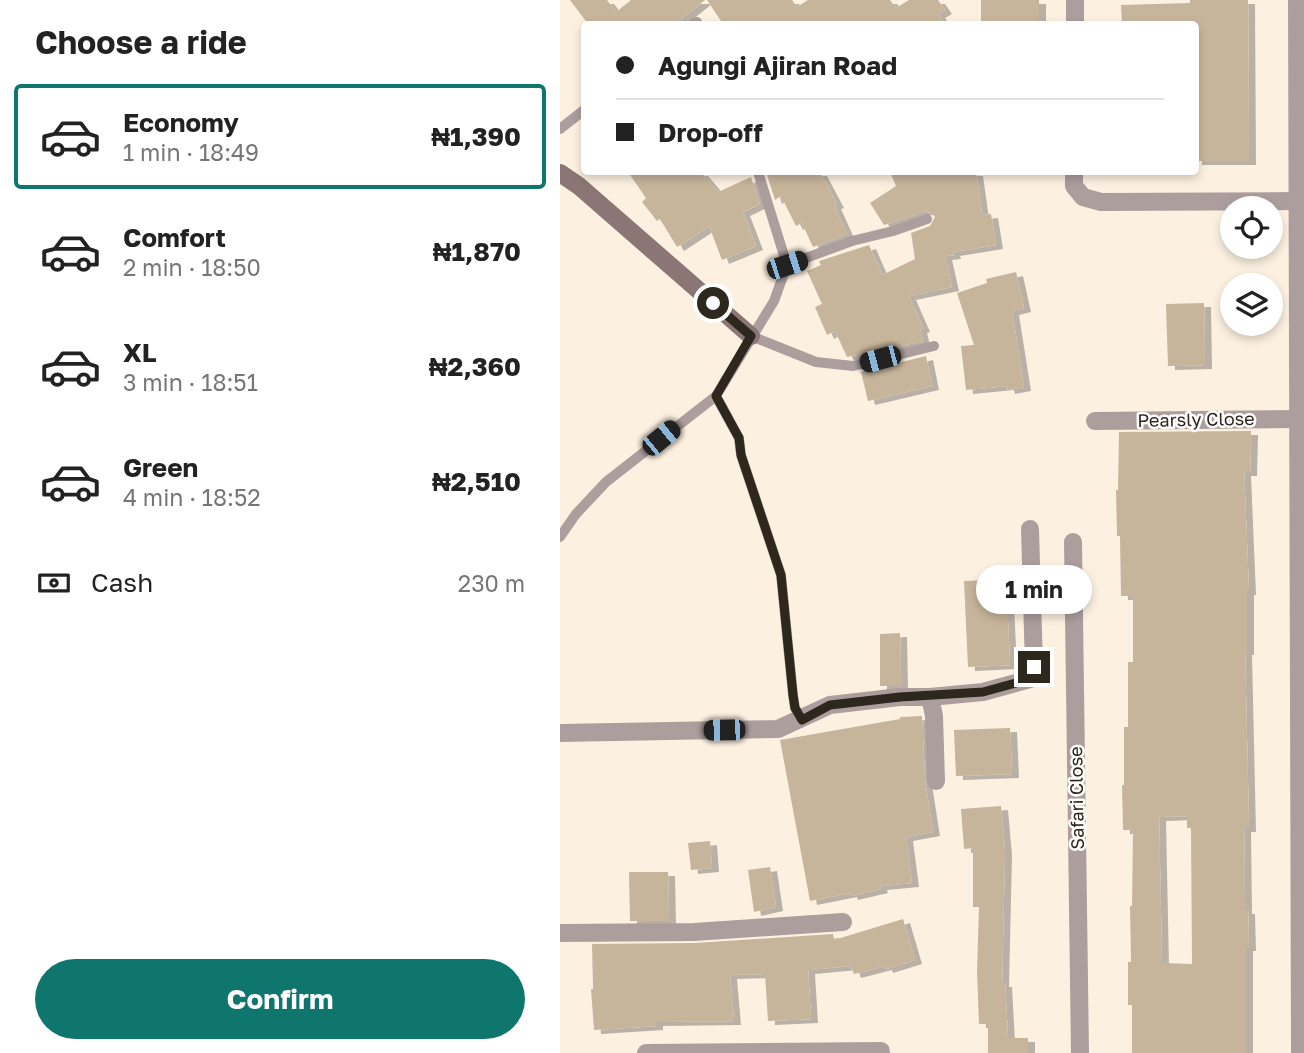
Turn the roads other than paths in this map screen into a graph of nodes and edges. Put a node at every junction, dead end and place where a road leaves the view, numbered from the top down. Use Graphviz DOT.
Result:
graph roads {
  1 [pos="1075,0"];
  2 [pos="1297,0"];
  3 [pos="1075,21"];
  4 [pos="581,112"];
  5 [pos="560,130"];
  6 [pos="560,173"];
  7 [pos="759,175"];
  8 [pos="1074,175"];
  9 [pos="1297,201"];
  10 [pos="927,219"];
  11 [pos="787,265"];
  12 [pos="751,336"];
  13 [pos="934,346"];
  14 [pos="716,396"];
  15 [pos="1298,419"];
  16 [pos="1095,421"];
  17 [pos="1030,529"];
  18 [pos="560,537"];
  19 [pos="1073,542"];
  20 [pos="930,696"];
  21 [pos="802,720"];
  22 [pos="560,733"];
  23 [pos="936,781"];
  24 [pos="843,922"];
  25 [pos="560,933"];
  26 [pos="881,1051"];
  27 [pos="646,1053"];
  28 [pos="1080,1053"];
  29 [pos="1300,1053"];
  1 -- 3 [label="street"];
  2 -- 9 [label="street"];
  4 -- 5 [label="lane"];
  6 -- 12 [label="street"];
  7 -- 11 [label="lane"];
  8 -- 9 [label="street"];
  9 -- 15 [label="street"];
  10 -- 11 [label="lane"];
  11 -- 12 [label="lane"];
  12 -- 13 [label="lane"];
  12 -- 14 [label="lane"];
  14 -- 18 [label="lane"];
  14 -- 21 [label="lane"];
  15 -- 16 [label="street, Pearsly Close"];
  15 -- 29 [label="street"];
  17 -- 20 [label="street"];
  19 -- 28 [label="street, Safari Close"];
  20 -- 21 [label="street"];
  20 -- 23 [label="street"];
  21 -- 22 [label="street"];
  24 -- 25 [label="street"];
  26 -- 27 [label="street"];
}
